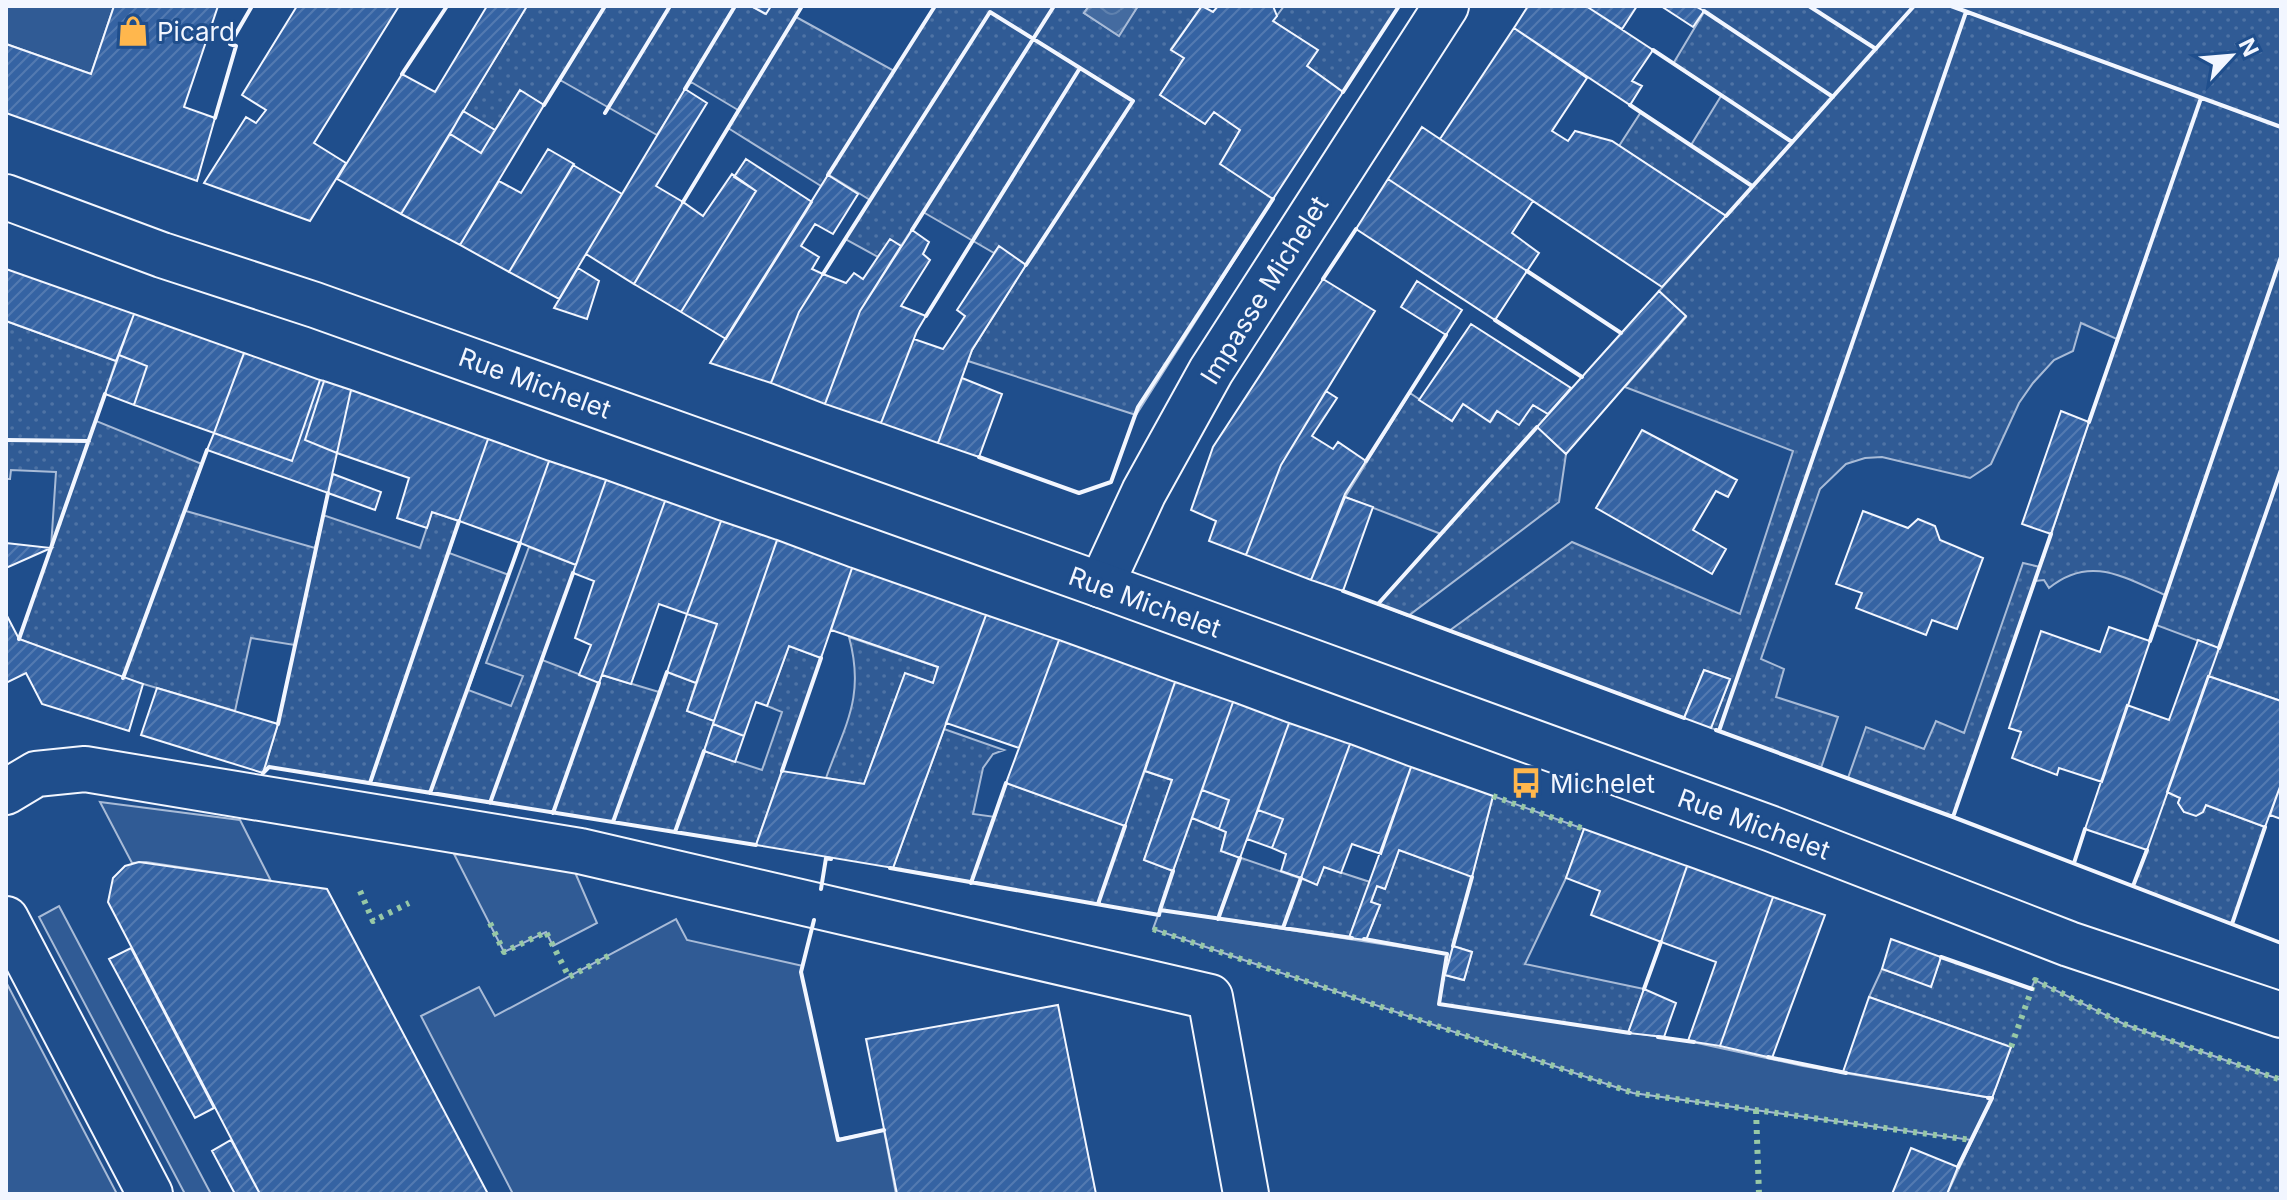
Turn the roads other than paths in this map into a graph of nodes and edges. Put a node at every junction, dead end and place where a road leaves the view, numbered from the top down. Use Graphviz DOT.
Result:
graph roads {
  1 [pos="1446,6"];
  2 [pos="6,197"];
  3 [pos="1101,585"];
  4 [pos="6,792"];
  5 [pos="6,919"];
  6 [pos="2281,1015"];
  7 [pos="150,1194"];
  8 [pos="1246,1194"];
  1 -- 3 [label="main road, Impasse Michelet"];
  2 -- 3 [label="main road, Rue Michelet"];
  3 -- 6 [label="main road, Rue Michelet"];
  4 -- 8 [label="main road"];
  5 -- 7 [label="main road"];
}
